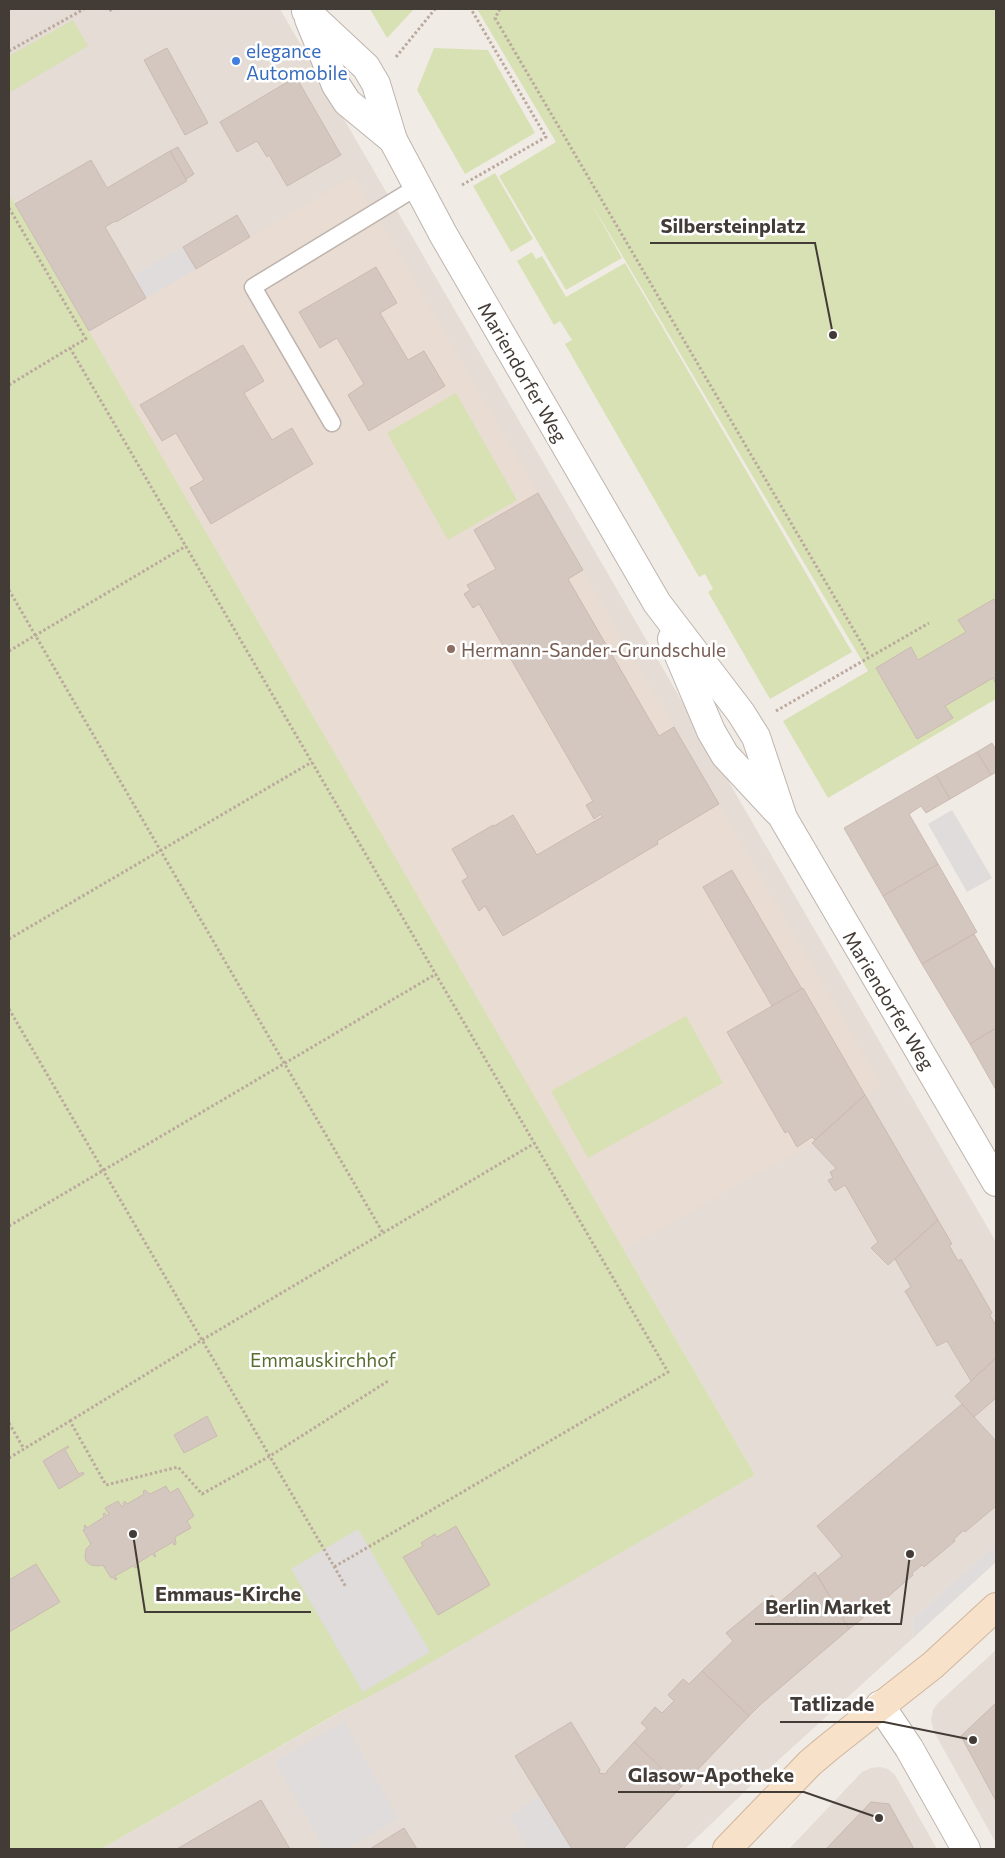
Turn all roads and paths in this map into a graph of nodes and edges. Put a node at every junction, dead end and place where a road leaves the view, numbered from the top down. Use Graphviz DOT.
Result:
graph roads {
  1 [pos="84,9"];
  2 [pos="110,9"];
  3 [pos="435,9"];
  4 [pos="471,9"];
  5 [pos="500,9"];
  6 [pos="306,10"];
  7 [pos="113,14"];
  8 [pos="9,51"];
  9 [pos="391,64"];
  10 [pos="462,186"];
  11 [pos="417,187"];
  12 [pos="9,208"];
  13 [pos="70,348"];
  14 [pos="9,384"];
  15 [pos="332,423"];
  16 [pos="186,546"];
  17 [pos="9,590"];
  18 [pos="657,603"];
  19 [pos="929,623"];
  20 [pos="35,635"];
  21 [pos="9,651"];
  22 [pos="869,656"];
  23 [pos="769,715"];
  24 [pos="312,762"];
  25 [pos="783,818"];
  26 [pos="160,850"];
  27 [pos="9,939"];
  28 [pos="436,974"];
  29 [pos="9,1009"];
  30 [pos="285,1064"];
  31 [pos="534,1143"];
  32 [pos="103,1171"];
  33 [pos="996,1182"];
  34 [pos="9,1226"];
  35 [pos="383,1232"];
  36 [pos="202,1340"];
  37 [pos="388,1380"];
  38 [pos="70,1422"];
  39 [pos="9,1423"];
  40 [pos="24,1449"];
  41 [pos="270,1456"];
  42 [pos="9,1458"];
  43 [pos="334,1567"];
  44 [pos="346,1587"];
  45 [pos="996,1607"];
  46 [pos="880,1705"];
  47 [pos="727,1849"];
  48 [pos="966,1849"];
  1 -- 8 [label="path"];
  2 -- 7 [label="path"];
  3 -- 9 [label="path"];
  4 -- 10 [label="path"];
  5 -- 22 [label="path"];
  6 -- 11 [label="street, Mariendorfer Weg"];
  11 -- 15 [label="lane"];
  11 -- 18 [label="street, Mariendorfer Weg"];
  12 -- 13 [label="path"];
  13 -- 14 [label="path"];
  13 -- 16 [label="path"];
  16 -- 20 [label="path"];
  16 -- 24 [label="path"];
  17 -- 20 [label="path"];
  18 -- 25 [label="street, Mariendorfer Weg"];
  18 -- 25 [label="street, Mariendorfer Weg"];
  19 -- 22 [label="path"];
  20 -- 21 [label="path"];
  20 -- 26 [label="path"];
  22 -- 23 [label="path"];
  24 -- 26 [label="path"];
  24 -- 28 [label="path"];
  25 -- 33 [label="street, Mariendorfer Weg"];
  26 -- 27 [label="path"];
  26 -- 30 [label="path"];
  28 -- 30 [label="path"];
  28 -- 31 [label="path"];
  29 -- 32 [label="path"];
  30 -- 32 [label="path"];
  30 -- 35 [label="path"];
  31 -- 35 [label="path"];
  31 -- 43 [label="path"];
  32 -- 34 [label="path"];
  32 -- 36 [label="path"];
  35 -- 36 [label="path"];
  36 -- 38 [label="path"];
  36 -- 41 [label="path"];
  37 -- 41 [label="path"];
  38 -- 40 [label="path"];
  38 -- 41 [label="path"];
  39 -- 40 [label="path"];
  40 -- 42 [label="path"];
  41 -- 43 [label="path"];
  43 -- 44 [label="path"];
  45 -- 46 [label="main road"];
  46 -- 47 [label="main road"];
  46 -- 48 [label="street"];
}
